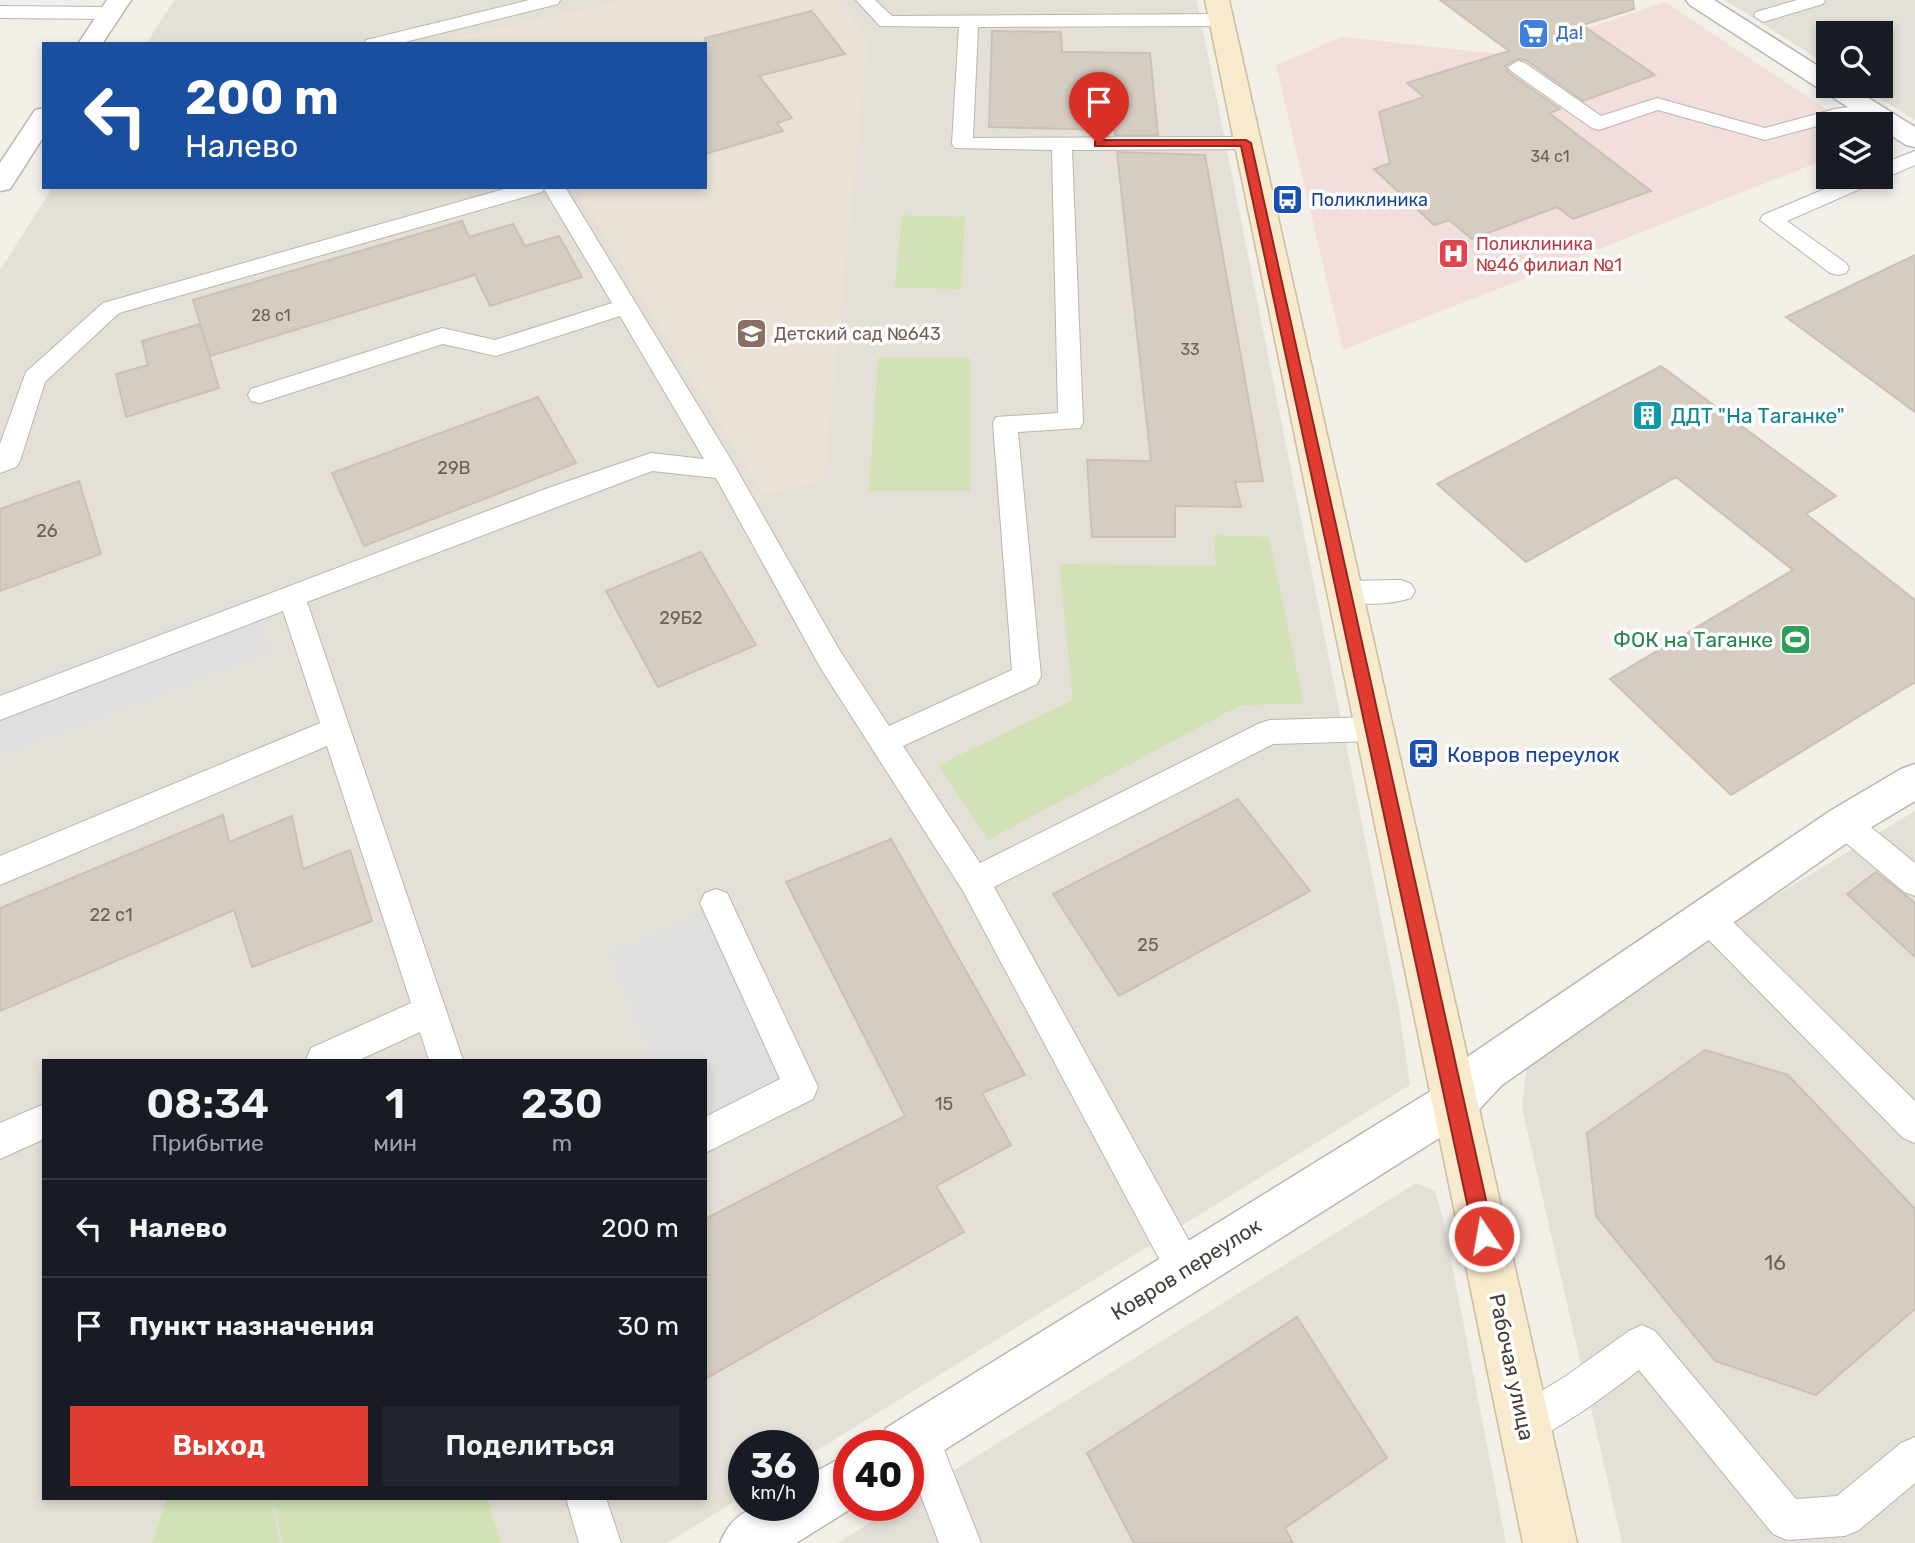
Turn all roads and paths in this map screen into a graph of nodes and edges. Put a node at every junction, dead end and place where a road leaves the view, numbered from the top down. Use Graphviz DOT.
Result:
graph roads {
  1 [pos="551,0"];
  2 [pos="865,0"];
  3 [pos="1056,0"];
  4 [pos="1698,0"];
  5 [pos="1816,0"];
  6 [pos="114,7"];
  7 [pos="1219,10"];
  8 [pos="0,12"];
  9 [pos="1763,16"];
  10 [pos="969,21"];
  11 [pos="1058,21"];
  12 [pos="91,42"];
  13 [pos="381,42"];
  14 [pos="1518,67"];
  15 [pos="1816,76"];
  16 [pos="1851,98"];
  17 [pos="1870,110"];
  18 [pos="42,119"];
  19 [pos="1915,139"];
  20 [pos="1246,143"];
  21 [pos="1062,144"];
  22 [pos="1915,157"];
  23 [pos="1893,167"];
  24 [pos="0,183"];
  25 [pos="528,189"];
  26 [pos="555,189"];
  27 [pos="1842,189"];
  28 [pos="1838,268"];
  29 [pos="626,306"];
  30 [pos="260,395"];
  31 [pos="0,464"];
  32 [pos="724,470"];
  33 [pos="1401,591"];
  34 [pos="1345,592"];
  35 [pos="292,596"];
  36 [pos="0,708"];
  37 [pos="337,729"];
  38 [pos="1375,729"];
  39 [pos="883,742"];
  40 [pos="1915,781"];
  41 [pos="1844,823"];
  42 [pos="0,871"];
  43 [pos="974,881"];
  44 [pos="1915,882"];
  45 [pos="716,903"];
  46 [pos="1707,917"];
  47 [pos="430,1011"];
  48 [pos="325,1059"];
  49 [pos="446,1059"];
  50 [pos="1455,1102"];
  51 [pos="42,1122"];
  52 [pos="1915,1126"];
  53 [pos="707,1135"];
  54 [pos="0,1141"];
  55 [pos="1185,1270"];
  56 [pos="1524,1424"];
  57 [pos="924,1433"];
  58 [pos="1915,1457"];
  59 [pos="924,1465"];
  60 [pos="833,1490"];
  61 [pos="587,1500"];
  62 [pos="600,1543"];
  63 [pos="747,1543"];
  64 [pos="960,1543"];
  65 [pos="1550,1543"];
  1 -- 13 [label="lane"];
  2 -- 10 [label="lane"];
  3 -- 11 [label="lane"];
  4 -- 15 [label="street"];
  5 -- 9 [label="lane"];
  6 -- 8 [label="lane"];
  6 -- 12 [label="street"];
  7 -- 11 [label="lane"];
  7 -- 20 [label="street, Рабочая улица"];
  10 -- 11 [label="lane"];
  10 -- 21 [label="lane"];
  14 -- 17 [label="lane"];
  16 -- 17 [label="street"];
  17 -- 19 [label="street"];
  18 -- 24 [label="street"];
  20 -- 21 [label="lane"];
  20 -- 34 [label="street, Рабочая улица"];
  21 -- 39 [label="lane"];
  22 -- 23 [label="lane"];
  25 -- 31 [label="lane"];
  26 -- 29 [label="lane"];
  27 -- 28 [label="lane"];
  29 -- 30 [label="lane"];
  29 -- 32 [label="lane"];
  32 -- 35 [label="lane"];
  32 -- 39 [label="lane"];
  33 -- 34 [label="lane"];
  34 -- 38 [label="street, Рабочая улица"];
  35 -- 36 [label="lane"];
  35 -- 37 [label="lane"];
  37 -- 42 [label="lane"];
  37 -- 47 [label="lane"];
  38 -- 43 [label="lane"];
  38 -- 50 [label="street, Рабочая улица"];
  39 -- 43 [label="lane"];
  40 -- 41 [label="street, Ковров переулок"];
  41 -- 44 [label="lane"];
  41 -- 46 [label="street, Ковров переулок"];
  43 -- 55 [label="lane"];
  45 -- 53 [label="lane"];
  46 -- 50 [label="street, Ковров переулок"];
  46 -- 52 [label="lane"];
  47 -- 48 [label="lane"];
  47 -- 49 [label="lane"];
  50 -- 55 [label="street, Ковров переулок"];
  50 -- 56 [label="street, Рабочая улица"];
  51 -- 54 [label="lane"];
  55 -- 57 [label="street, Ковров переулок"];
  56 -- 58 [label="lane"];
  56 -- 65 [label="street, Рабочая улица"];
  59 -- 64 [label="lane"];
  60 -- 63 [label="street"];
  61 -- 62 [label="lane"];
}
